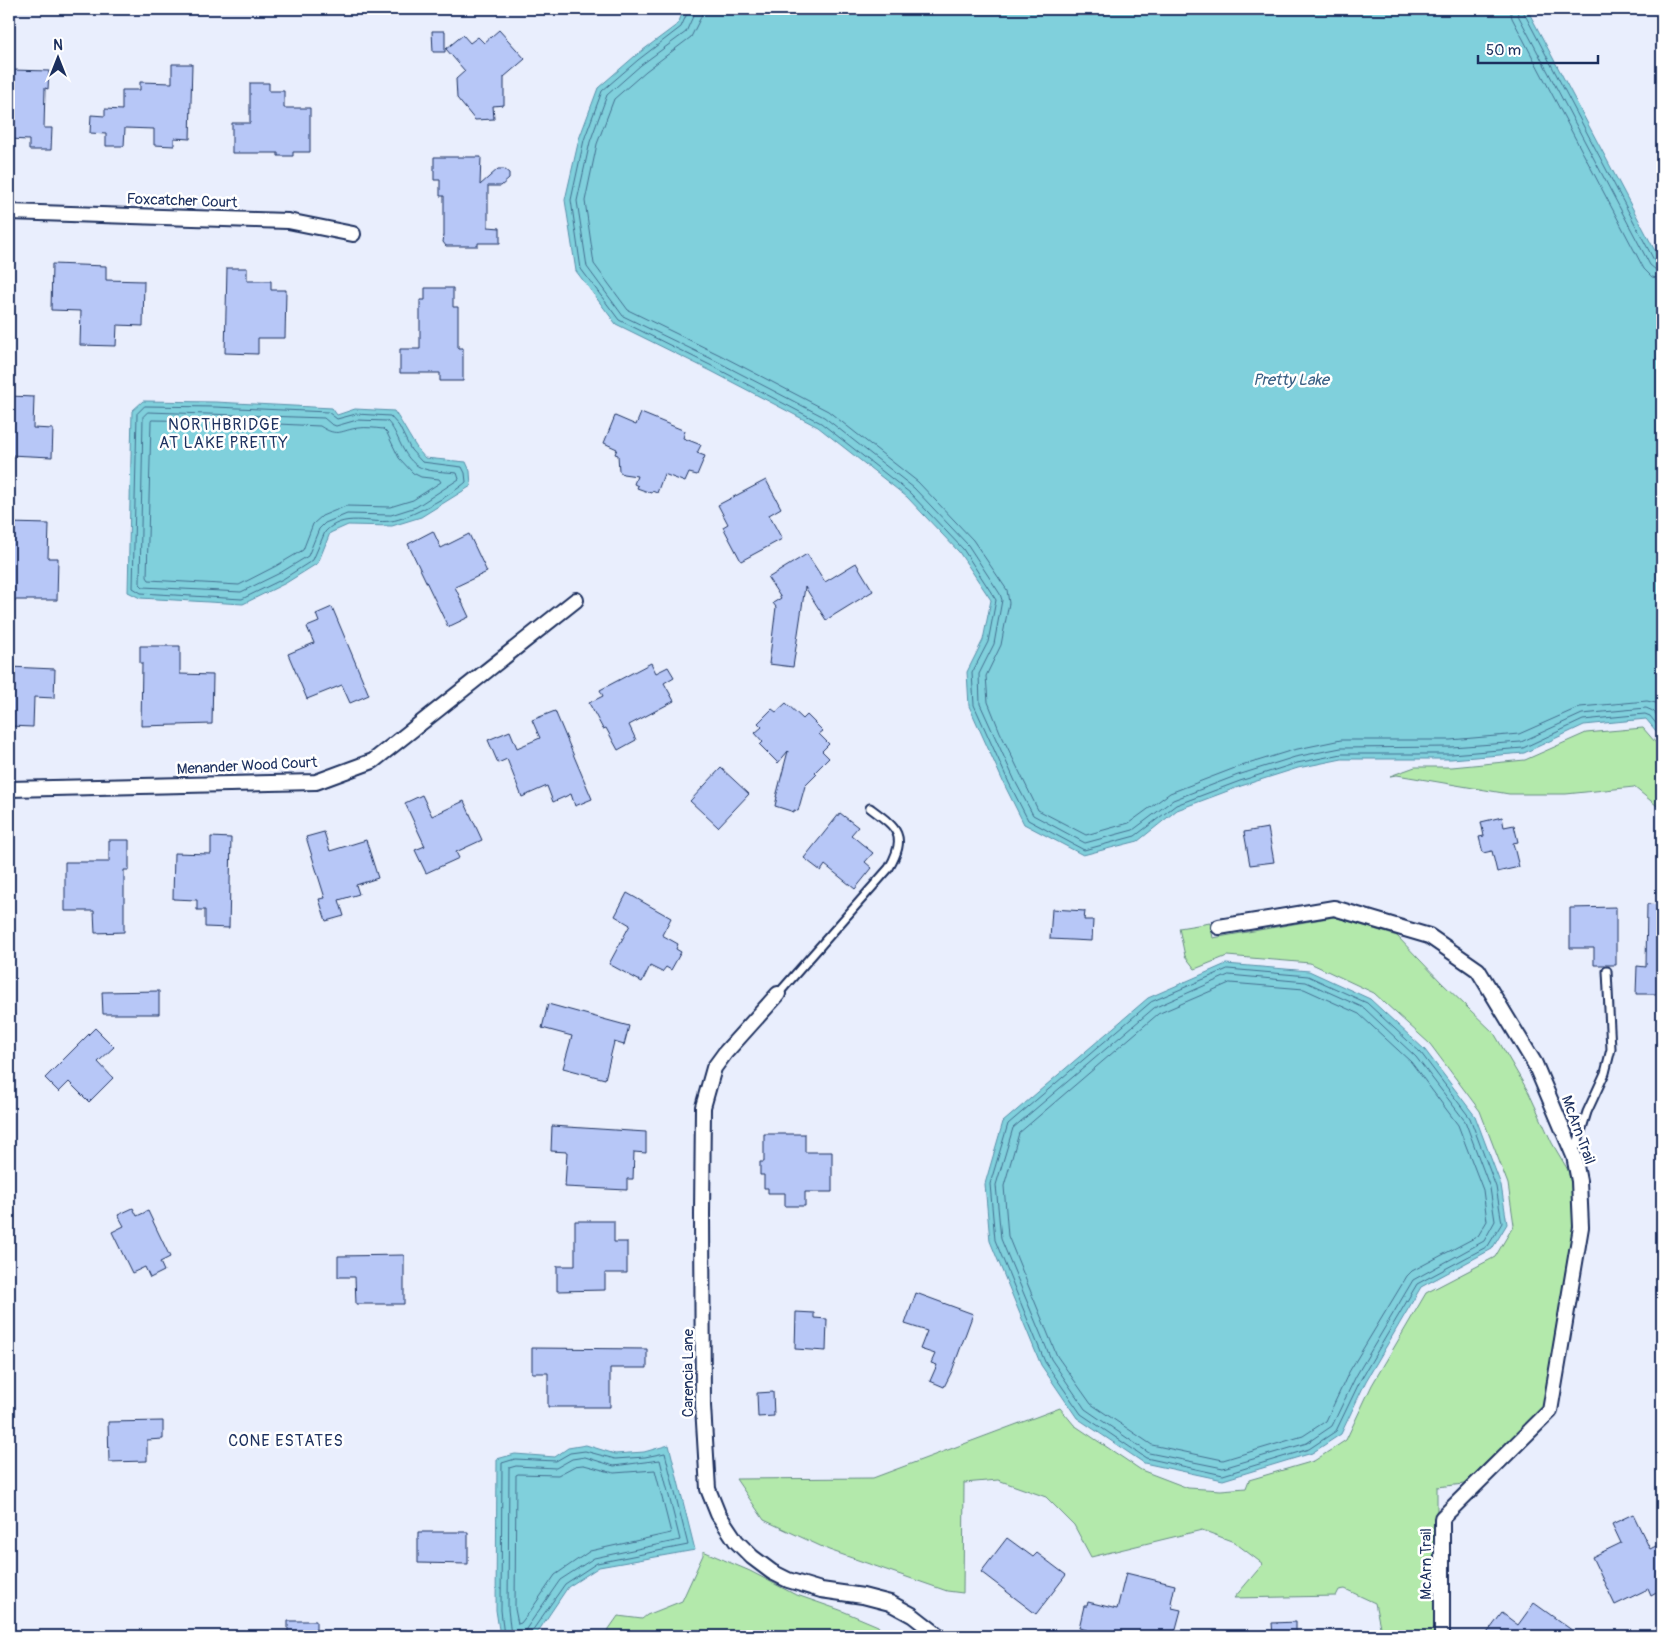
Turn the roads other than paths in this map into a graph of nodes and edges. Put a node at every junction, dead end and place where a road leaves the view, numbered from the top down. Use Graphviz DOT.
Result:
graph roads {
  1 [pos="9,212"];
  2 [pos="353,234"];
  3 [pos="576,600"];
  4 [pos="9,789"];
  5 [pos="870,808"];
  6 [pos="1219,927"];
  7 [pos="1607,971"];
  8 [pos="778,994"];
  9 [pos="1574,1156"];
  10 [pos="939,1636"];
  11 [pos="1442,1636"];
  1 -- 2 [label="street, Foxcatcher Court"];
  3 -- 4 [label="street, Menander Wood Court"];
  5 -- 8 [label="lane"];
  6 -- 9 [label="street, McArn Trail"];
  7 -- 9 [label="lane"];
  8 -- 10 [label="street, Carencia Lane"];
  9 -- 11 [label="street, McArn Trail"];
}
